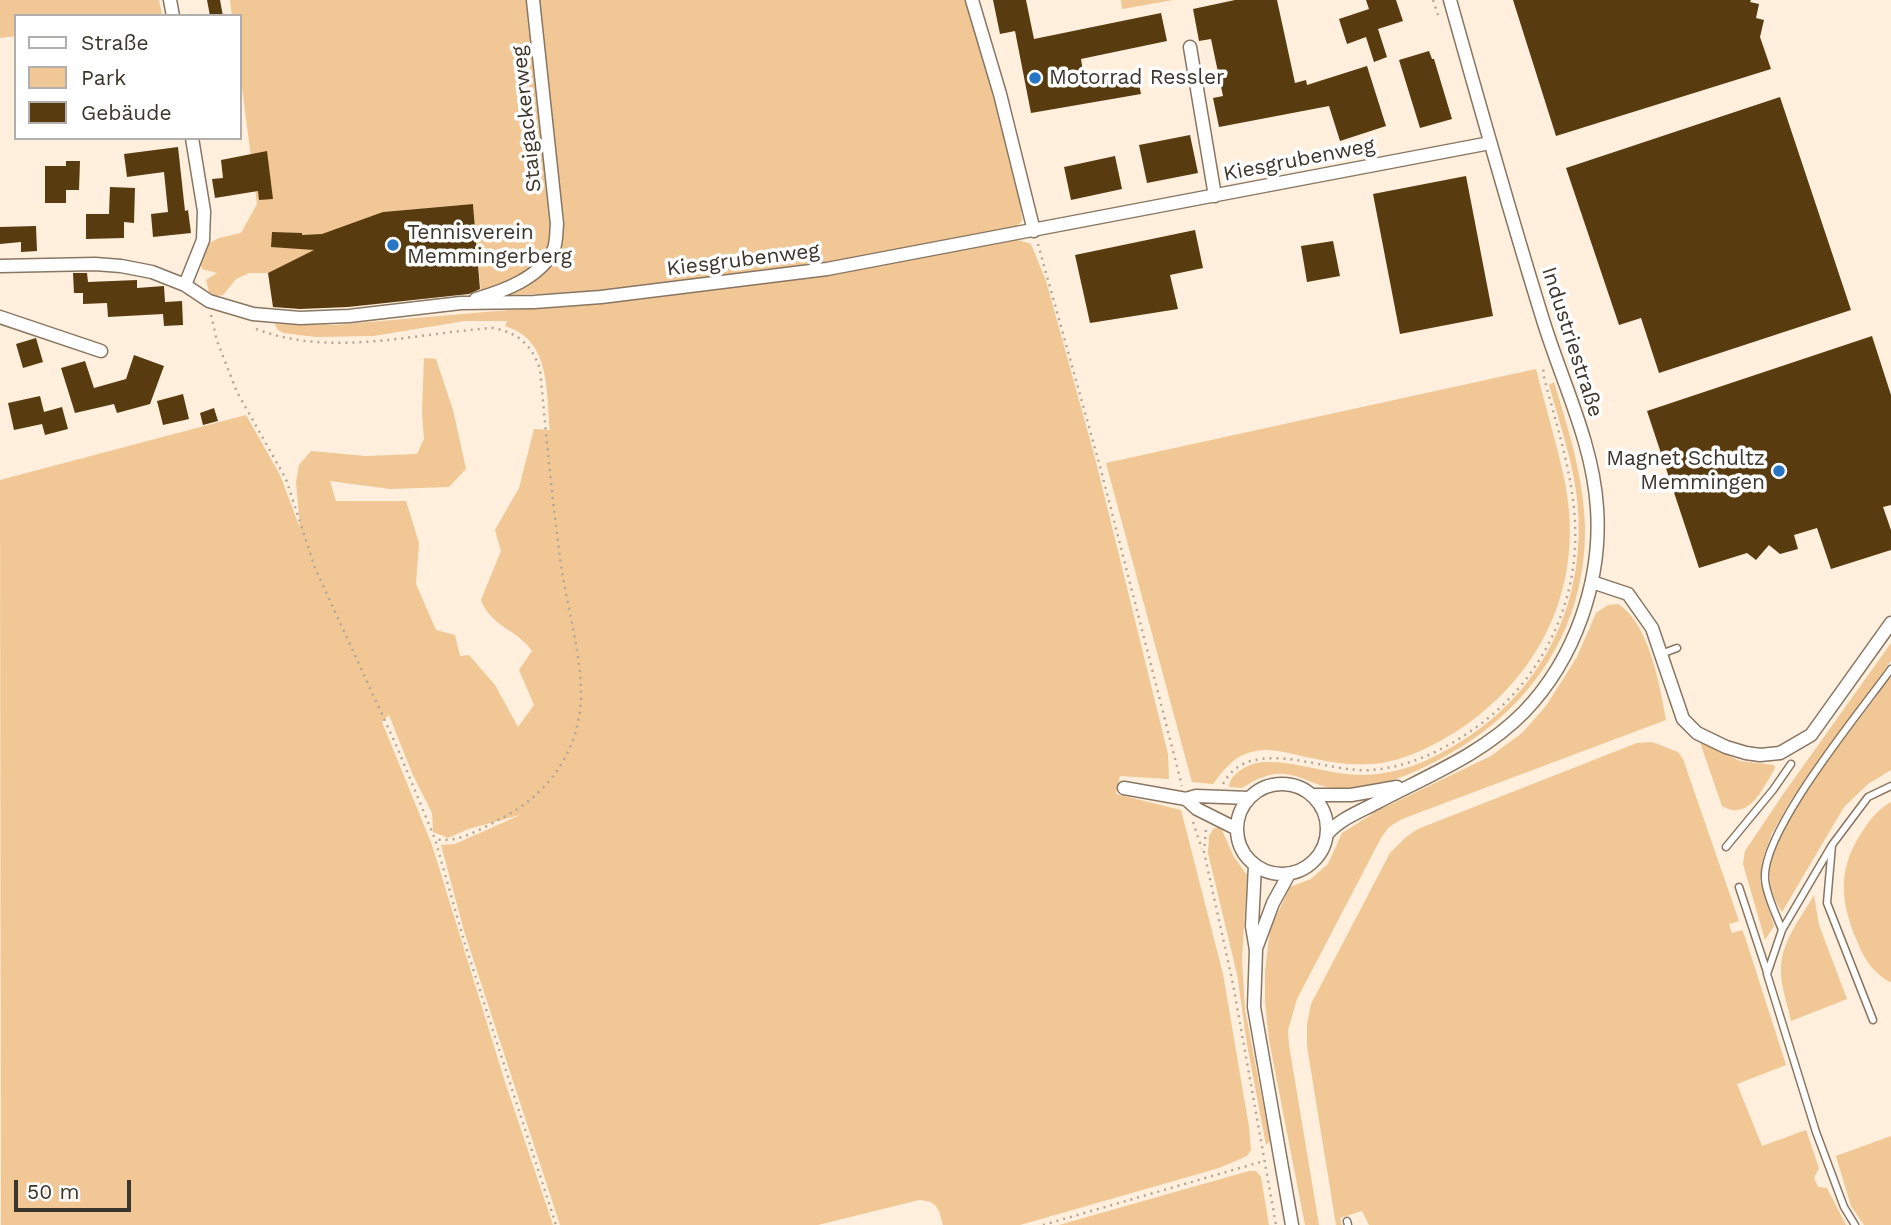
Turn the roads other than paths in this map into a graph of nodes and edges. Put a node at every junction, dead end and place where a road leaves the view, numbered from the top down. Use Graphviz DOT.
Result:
graph roads {
  1 [pos="533,0"];
  2 [pos="972,0"];
  3 [pos="1450,0"];
  4 [pos="1190,47"];
  5 [pos="192,140"];
  6 [pos="1490,143"];
  7 [pos="1215,196"];
  8 [pos="1034,231"];
  9 [pos="0,265"];
  10 [pos="185,285"];
  11 [pos="461,303"];
  12 [pos="0,317"];
  13 [pos="101,351"];
  14 [pos="1592,582"];
  15 [pos="1891,623"];
  16 [pos="1677,648"];
  17 [pos="1661,654"];
  18 [pos="1891,669"];
  19 [pos="1790,764"];
  20 [pos="1405,786"];
  21 [pos="1891,786"];
  22 [pos="1124,788"];
  23 [pos="1312,795"];
  24 [pos="1249,798"];
  25 [pos="1186,799"];
  26 [pos="1237,829"];
  27 [pos="1327,834"];
  28 [pos="1832,845"];
  29 [pos="1726,847"];
  30 [pos="1255,865"];
  31 [pos="1289,874"];
  32 [pos="1739,887"];
  33 [pos="1782,930"];
  34 [pos="1256,950"];
  35 [pos="1767,974"];
  36 [pos="1873,1020"];
  37 [pos="1292,1225"];
  38 [pos="1855,1225"];
  1 -- 11 [label="street, Staigackerweg"];
  2 -- 8 [label="street"];
  3 -- 6 [label="street, Industriestraße"];
  4 -- 7 [label="street"];
  5 -- 10 [label="street"];
  6 -- 7 [label="street, Kiesgrubenweg"];
  6 -- 14 [label="street, Industriestraße"];
  7 -- 8 [label="street, Kiesgrubenweg"];
  8 -- 11 [label="street, Kiesgrubenweg"];
  9 -- 10 [label="street, Kiesgrubenweg"];
  10 -- 11 [label="street, Kiesgrubenweg"];
  12 -- 13 [label="street"];
  14 -- 17 [label="street"];
  14 -- 20 [label="street, Industriestraße"];
  15 -- 17 [label="street"];
  16 -- 17 [label="lane"];
  18 -- 33 [label="lane"];
  19 -- 29 [label="lane"];
  20 -- 23 [label="street, Industriestraße"];
  20 -- 27 [label="street, Industriestraße"];
  21 -- 28 [label="lane"];
  22 -- 25 [label="street, Industriestraße"];
  23 -- 24 [label="street, Industriestraße"];
  23 -- 27 [label="street"];
  24 -- 25 [label="street, Industriestraße"];
  24 -- 26 [label="street"];
  25 -- 26 [label="street"];
  26 -- 30 [label="street"];
  27 -- 31 [label="street, Industriestraße"];
  28 -- 33 [label="lane"];
  28 -- 36 [label="lane"];
  30 -- 31 [label="street"];
  30 -- 34 [label="street, Industriestraße"];
  31 -- 34 [label="street, Industriestraße"];
  32 -- 35 [label="lane"];
  33 -- 35 [label="lane"];
  34 -- 37 [label="street, Industriestraße"];
  35 -- 38 [label="lane"];
}
